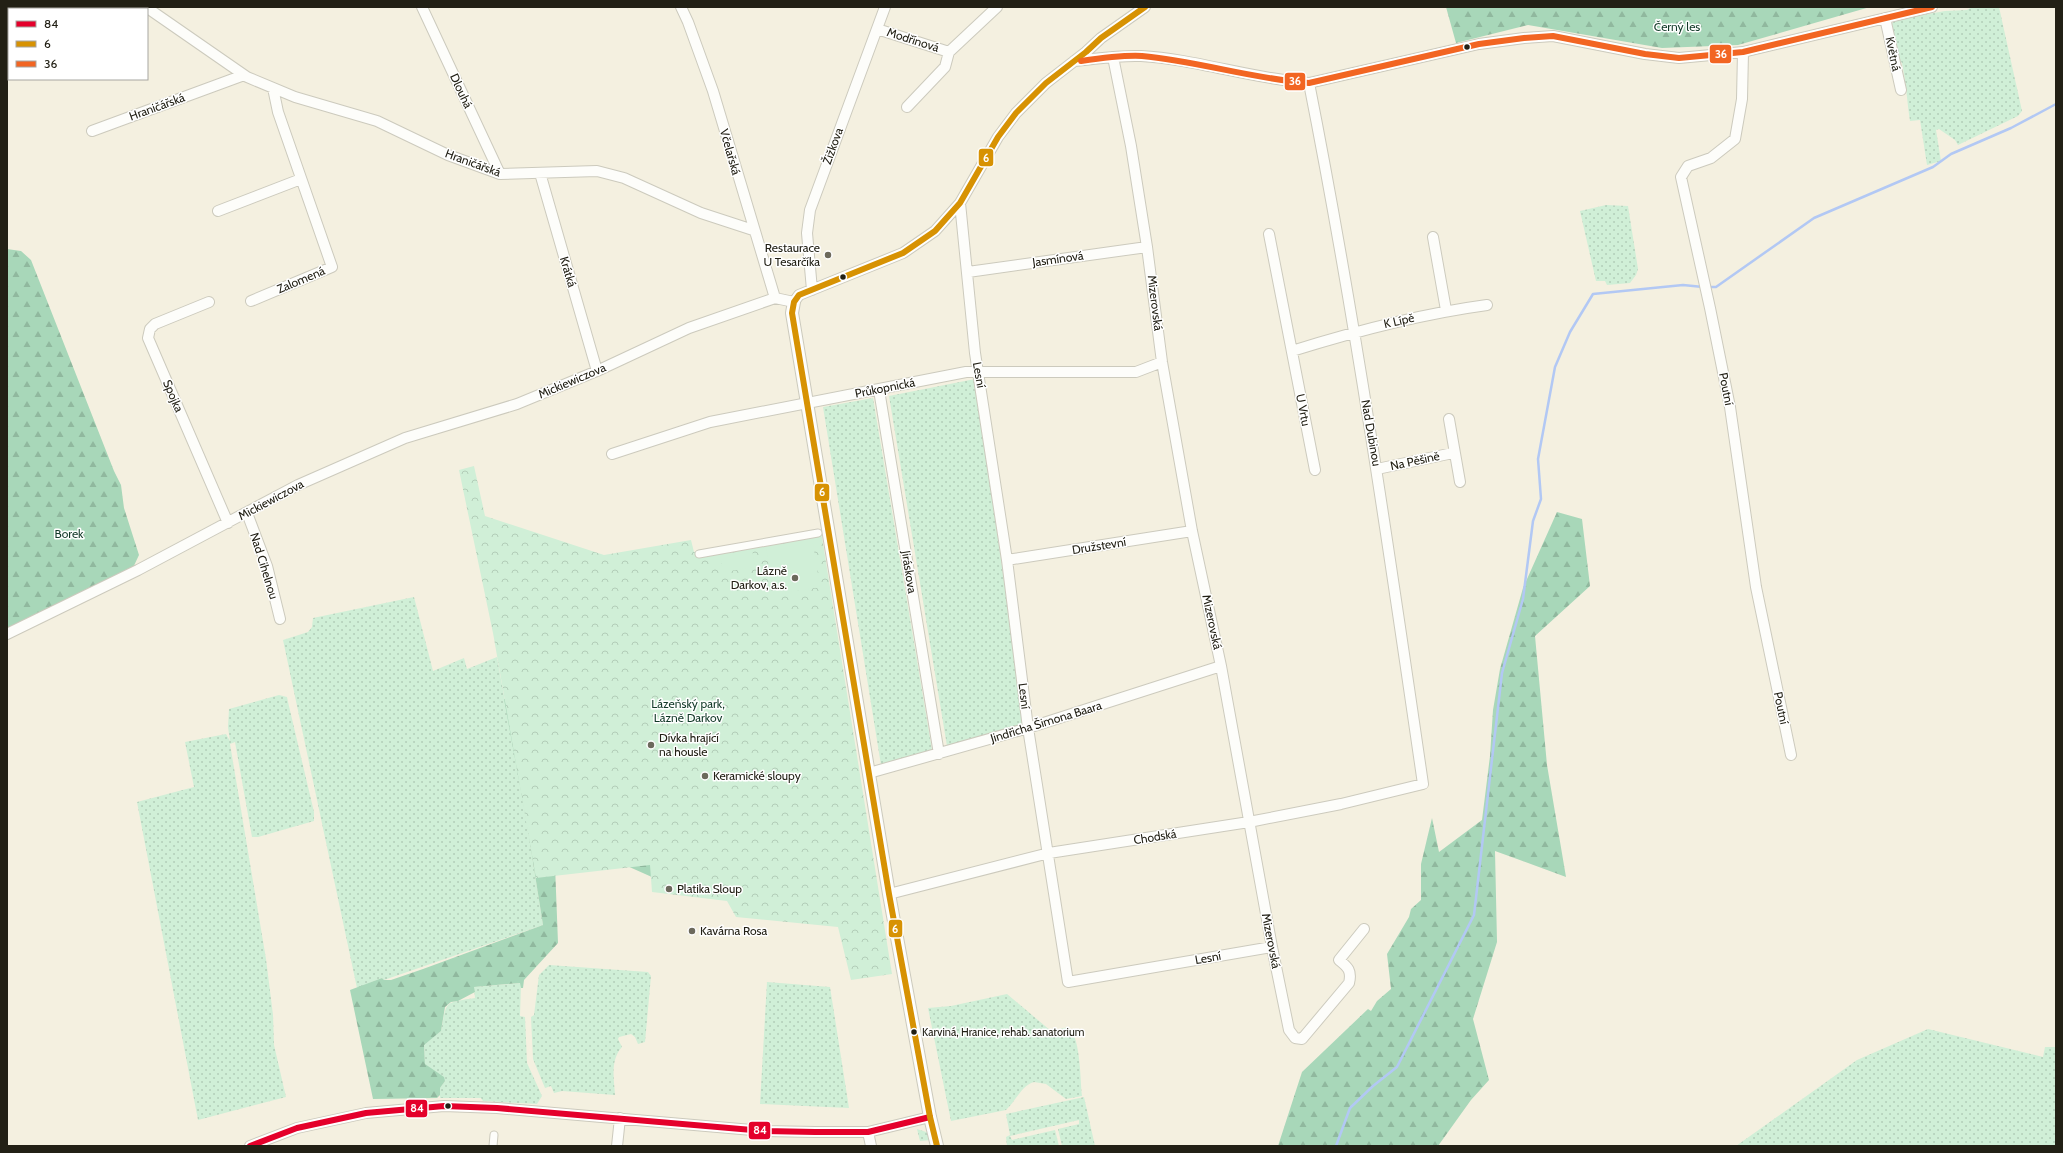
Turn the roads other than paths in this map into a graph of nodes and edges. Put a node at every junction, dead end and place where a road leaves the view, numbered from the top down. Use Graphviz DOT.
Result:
graph roads {
  1 [pos="422,7"];
  2 [pos="681,7"];
  3 [pos="885,7"];
  4 [pos="997,7"];
  5 [pos="1145,7"];
  6 [pos="1932,7"];
  7 [pos="148,8"];
  8 [pos="1886,18"];
  9 [pos="877,29"];
  10 [pos="949,52"];
  11 [pos="1743,52"];
  12 [pos="1113,57"];
  13 [pos="1074,62"];
  14 [pos="244,74"];
  15 [pos="1308,83"];
  16 [pos="274,88"];
  17 [pos="1901,90"];
  18 [pos="907,107"];
  19 [pos="92,131"];
  20 [pos="540,173"];
  21 [pos="500,174"];
  22 [pos="301,178"];
  23 [pos="960,203"];
  24 [pos="218,211"];
  25 [pos="753,230"];
  26 [pos="1269,234"];
  27 [pos="1433,237"];
  28 [pos="1148,247"];
  29 [pos="968,272"];
  30 [pos="812,290"];
  31 [pos="775,298"];
  32 [pos="251,301"];
  33 [pos="209,302"];
  34 [pos="794,302"];
  35 [pos="1487,306"];
  36 [pos="1446,310"];
  37 [pos="1352,332"];
  38 [pos="1292,351"];
  39 [pos="1162,362"];
  40 [pos="979,370"];
  41 [pos="597,371"];
  42 [pos="879,390"];
  43 [pos="808,403"];
  44 [pos="1449,419"];
  45 [pos="1453,453"];
  46 [pos="612,454"];
  47 [pos="1377,469"];
  48 [pos="1315,470"];
  49 [pos="1460,482"];
  50 [pos="247,513"];
  51 [pos="228,523"];
  52 [pos="1192,531"];
  53 [pos="818,533"];
  54 [pos="699,554"];
  55 [pos="1007,560"];
  56 [pos="280,619"];
  57 [pos="7,634"];
  58 [pos="1221,666"];
  59 [pos="1028,728"];
  60 [pos="939,754"];
  61 [pos="1791,756"];
  62 [pos="869,773"];
  63 [pos="1422,784"];
  64 [pos="1249,822"];
  65 [pos="1049,853"];
  66 [pos="889,894"];
  67 [pos="1364,928"];
  68 [pos="1272,947"];
  69 [pos="930,1117"];
  70 [pos="620,1118"];
  71 [pos="868,1132"];
  72 [pos="494,1135"];
  73 [pos="250,1146"];
  74 [pos="493,1146"];
  75 [pos="617,1146"];
  76 [pos="871,1146"];
  77 [pos="937,1146"];
  1 -- 21 [label="street, Dlouhá"];
  2 -- 25 [label="street, Včelařská"];
  3 -- 9 [label="street, Žižkova"];
  4 -- 10 [label="street, Modřínová"];
  5 -- 13 [label="street"];
  6 -- 8 [label="street"];
  7 -- 14 [label="street, Hraničářská"];
  8 -- 11 [label="street"];
  8 -- 17 [label="street, Květná"];
  9 -- 10 [label="street, Modřínová"];
  9 -- 30 [label="street, Žižkova"];
  10 -- 18 [label="street, Modřínová"];
  11 -- 15 [label="street"];
  11 -- 61 [label="street, Poutní"];
  12 -- 13 [label="street"];
  12 -- 15 [label="street"];
  12 -- 28 [label="street, Mizerovská"];
  13 -- 23 [label="street"];
  14 -- 16 [label="street, Hraničářská"];
  14 -- 19 [label="street, Hraničářská"];
  15 -- 37 [label="street, Nad Dubinou"];
  16 -- 21 [label="street, Hraničářská"];
  16 -- 22 [label="street, Zalomená"];
  20 -- 21 [label="street, Hraničářská"];
  20 -- 25 [label="street, Hraničářská"];
  20 -- 41 [label="street, Krátká"];
  22 -- 24 [label="street"];
  22 -- 32 [label="street, Zalomená"];
  23 -- 29 [label="street, Lesní"];
  23 -- 30 [label="street"];
  25 -- 31 [label="street, Včelařská"];
  26 -- 38 [label="street, U Vrtu"];
  27 -- 36 [label="street"];
  28 -- 29 [label="street, Jasmínová"];
  28 -- 39 [label="street, Mizerovská"];
  29 -- 40 [label="street, Lesní"];
  30 -- 34 [label="street"];
  31 -- 34 [label="street"];
  31 -- 41 [label="street, Mickiewiczova"];
  33 -- 51 [label="street, Spojka"];
  34 -- 43 [label="street"];
  35 -- 36 [label="street, K Lípě"];
  36 -- 37 [label="street, K Lípě"];
  37 -- 38 [label="street"];
  37 -- 47 [label="street, Nad Dubinou"];
  38 -- 48 [label="street, U Vrtu"];
  39 -- 40 [label="street, Průkopnická"];
  39 -- 52 [label="street, Mizerovská"];
  40 -- 42 [label="street, Průkopnická"];
  40 -- 55 [label="street, Lesní"];
  41 -- 50 [label="street, Mickiewiczova"];
  42 -- 43 [label="street, Průkopnická"];
  42 -- 60 [label="street, Jiráskova"];
  43 -- 46 [label="street, Průkopnická"];
  43 -- 62 [label="street"];
  44 -- 45 [label="street, Na Pěšině"];
  45 -- 47 [label="street, Na Pěšině"];
  45 -- 49 [label="street, Na Pěšině"];
  47 -- 63 [label="street, Nad Dubinou"];
  50 -- 51 [label="street, Mickiewiczova"];
  50 -- 56 [label="street, Nad Cihelnou"];
  51 -- 57 [label="street, Mickiewiczova"];
  52 -- 55 [label="street, Družstevní"];
  52 -- 58 [label="street, Mizerovská"];
  53 -- 54 [label="street"];
  55 -- 59 [label="street, Lesní"];
  58 -- 59 [label="street, Jindřicha Šimona Baara"];
  58 -- 64 [label="street, Mizerovská"];
  59 -- 60 [label="street, Jindřicha Šimona Baara"];
  59 -- 65 [label="street, Lesní"];
  60 -- 62 [label="street, Jindřicha Šimona Baara"];
  62 -- 66 [label="street"];
  63 -- 64 [label="street, Chodská"];
  64 -- 65 [label="street, Chodská"];
  64 -- 68 [label="street, Mizerovská"];
  65 -- 66 [label="street, Chodská"];
  65 -- 68 [label="street, Lesní"];
  66 -- 69 [label="street"];
  67 -- 68 [label="street, Mizerovská"];
  69 -- 71 [label="street"];
  69 -- 77 [label="street"];
  70 -- 71 [label="street"];
  70 -- 73 [label="street"];
  70 -- 75 [label="street"];
  71 -- 76 [label="street"];
  72 -- 74 [label="street"];
}
